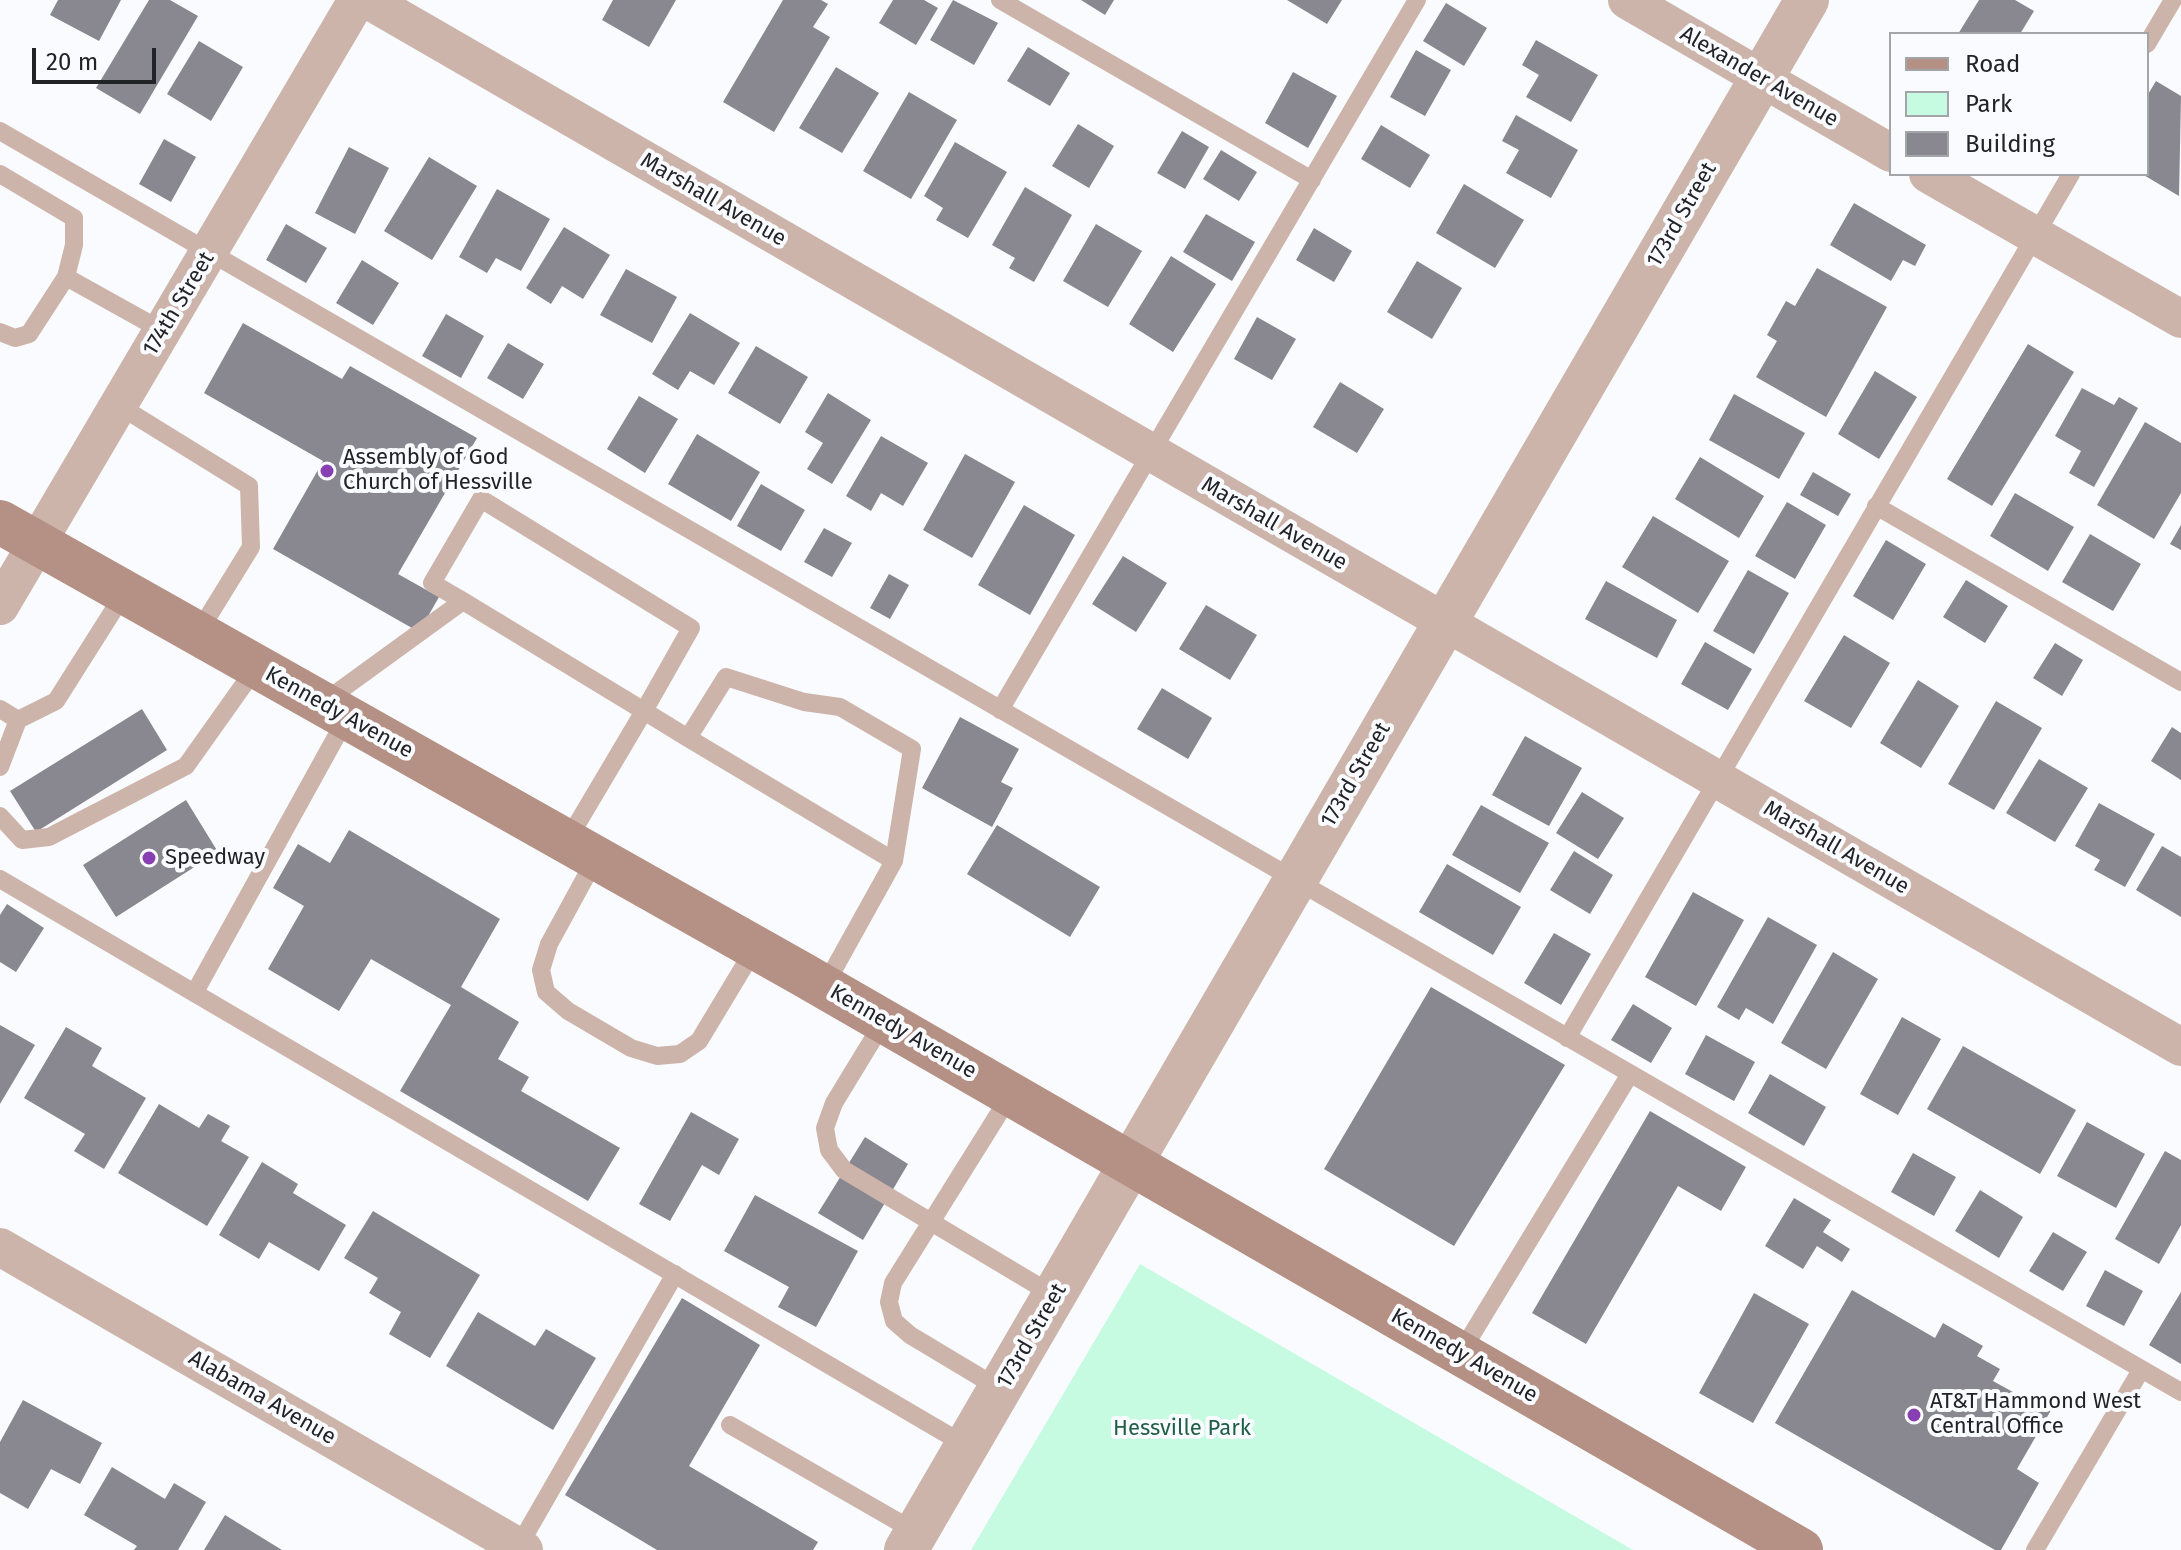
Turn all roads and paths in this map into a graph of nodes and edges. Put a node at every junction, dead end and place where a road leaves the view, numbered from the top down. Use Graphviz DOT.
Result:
graph roads {
  1 [pos="357,0"];
  2 [pos="368,0"];
  3 [pos="1000,0"];
  4 [pos="1417,0"];
  5 [pos="1627,0"];
  6 [pos="1807,0"];
  7 [pos="2173,0"];
  8 [pos="2149,41"];
  9 [pos="1761,78"];
  10 [pos="0,131"];
  11 [pos="1889,152"];
  12 [pos="0,174"];
  13 [pos="1932,176"];
  14 [pos="2070,176"];
  15 [pos="1312,180"];
  16 [pos="2035,235"];
  17 [pos="210,253"];
  18 [pos="66,277"];
  19 [pos="2181,319"];
  20 [pos="163,331"];
  21 [pos="0,332"];
  22 [pos="118,405"];
  23 [pos="1151,453"];
  24 [pos="1876,506"];
  25 [pos="0,522"];
  26 [pos="37,543"];
  27 [pos="125,592"];
  28 [pos="463,601"];
  29 [pos="0,606"];
  30 [pos="1445,623"];
  31 [pos="198,633"];
  32 [pos="257,666"];
  33 [pos="2181,682"];
  34 [pos="0,709"];
  35 [pos="334,710"];
  36 [pos="1000,710"];
  37 [pos="644,711"];
  38 [pos="18,720"];
  39 [pos="688,738"];
  40 [pos="0,767"];
  41 [pos="1715,779"];
  42 [pos="0,816"];
  43 [pos="581,850"];
  44 [pos="894,861"];
  45 [pos="0,879"];
  46 [pos="1294,880"];
  47 [pos="755,948"];
  48 [pos="824,987"];
  49 [pos="195,992"];
  50 [pos="884,1021"];
  51 [pos="1567,1038"];
  52 [pos="2181,1047"];
  53 [pos="1630,1074"];
  54 [pos="1011,1094"];
  55 [pos="1133,1164"];
  56 [pos="932,1223"];
  57 [pos="0,1247"];
  58 [pos="675,1274"];
  59 [pos="1055,1296"];
  60 [pos="1460,1354"];
  61 [pos="2141,1370"];
  62 [pos="1000,1389"];
  63 [pos="2181,1392"];
  64 [pos="730,1425"];
  65 [pos="967,1446"];
  66 [pos="911,1541"];
  67 [pos="519,1549"];
  68 [pos="1801,1550"];
  69 [pos="2035,1550"];
  1 -- 17 [label="street, 174th Street"];
  2 -- 23 [label="street, Marshall Avenue"];
  3 -- 15 [label="lane"];
  4 -- 15 [label="lane"];
  5 -- 9 [label="street, Alexander Avenue"];
  6 -- 9 [label="street, 173rd Street"];
  7 -- 8 [label="lane"];
  9 -- 11 [label="street, Alexander Avenue"];
  9 -- 30 [label="street, 173rd Street"];
  10 -- 17 [label="lane"];
  12 -- 18 [label="lane"];
  13 -- 16 [label="street"];
  14 -- 16 [label="lane"];
  15 -- 23 [label="lane"];
  16 -- 19 [label="street"];
  16 -- 24 [label="lane"];
  17 -- 20 [label="street, 174th Street"];
  17 -- 36 [label="lane"];
  18 -- 20 [label="lane"];
  18 -- 21 [label="lane"];
  20 -- 22 [label="street, 174th Street"];
  22 -- 26 [label="street, 174th Street"];
  22 -- 31 [label="lane"];
  23 -- 30 [label="street, Marshall Avenue"];
  23 -- 36 [label="lane"];
  24 -- 33 [label="lane"];
  24 -- 41 [label="lane"];
  25 -- 26 [label="main road, Kennedy Avenue"];
  26 -- 27 [label="main road, Kennedy Avenue"];
  26 -- 29 [label="street, 174th Street"];
  27 -- 31 [label="main road, Kennedy Avenue"];
  27 -- 38 [label="lane"];
  28 -- 35 [label="lane"];
  28 -- 37 [label="lane"];
  28 -- 37 [label="lane"];
  30 -- 41 [label="street, Marshall Avenue"];
  30 -- 46 [label="street, 173rd Street"];
  31 -- 32 [label="main road, Kennedy Avenue"];
  32 -- 35 [label="main road, Kennedy Avenue"];
  32 -- 42 [label="lane"];
  34 -- 38 [label="lane"];
  35 -- 43 [label="main road, Kennedy Avenue"];
  35 -- 49 [label="lane"];
  36 -- 46 [label="lane"];
  37 -- 39 [label="lane"];
  37 -- 43 [label="lane"];
  38 -- 40 [label="lane"];
  39 -- 44 [label="lane"];
  39 -- 44 [label="lane"];
  41 -- 51 [label="lane"];
  41 -- 52 [label="street, Marshall Avenue"];
  43 -- 47 [label="main road, Kennedy Avenue"];
  43 -- 47 [label="lane"];
  44 -- 48 [label="lane"];
  45 -- 49 [label="lane"];
  46 -- 51 [label="lane"];
  46 -- 55 [label="street, 173rd Street"];
  47 -- 48 [label="main road, Kennedy Avenue"];
  48 -- 50 [label="main road, Kennedy Avenue"];
  49 -- 58 [label="lane"];
  50 -- 54 [label="main road, Kennedy Avenue"];
  50 -- 56 [label="lane"];
  51 -- 53 [label="lane"];
  53 -- 60 [label="lane"];
  53 -- 61 [label="lane"];
  54 -- 55 [label="main road, Kennedy Avenue"];
  54 -- 56 [label="lane"];
  55 -- 59 [label="street, 173rd Street"];
  55 -- 60 [label="main road, Kennedy Avenue"];
  56 -- 59 [label="lane"];
  56 -- 62 [label="lane"];
  57 -- 67 [label="street, Alabama Avenue"];
  58 -- 65 [label="lane"];
  58 -- 67 [label="lane"];
  59 -- 62 [label="street, 173rd Street"];
  60 -- 68 [label="main road, Kennedy Avenue"];
  61 -- 63 [label="lane"];
  61 -- 69 [label="lane"];
  62 -- 65 [label="street, 173rd Street"];
  64 -- 66 [label="lane"];
  65 -- 66 [label="street, 173rd Street"];
}
